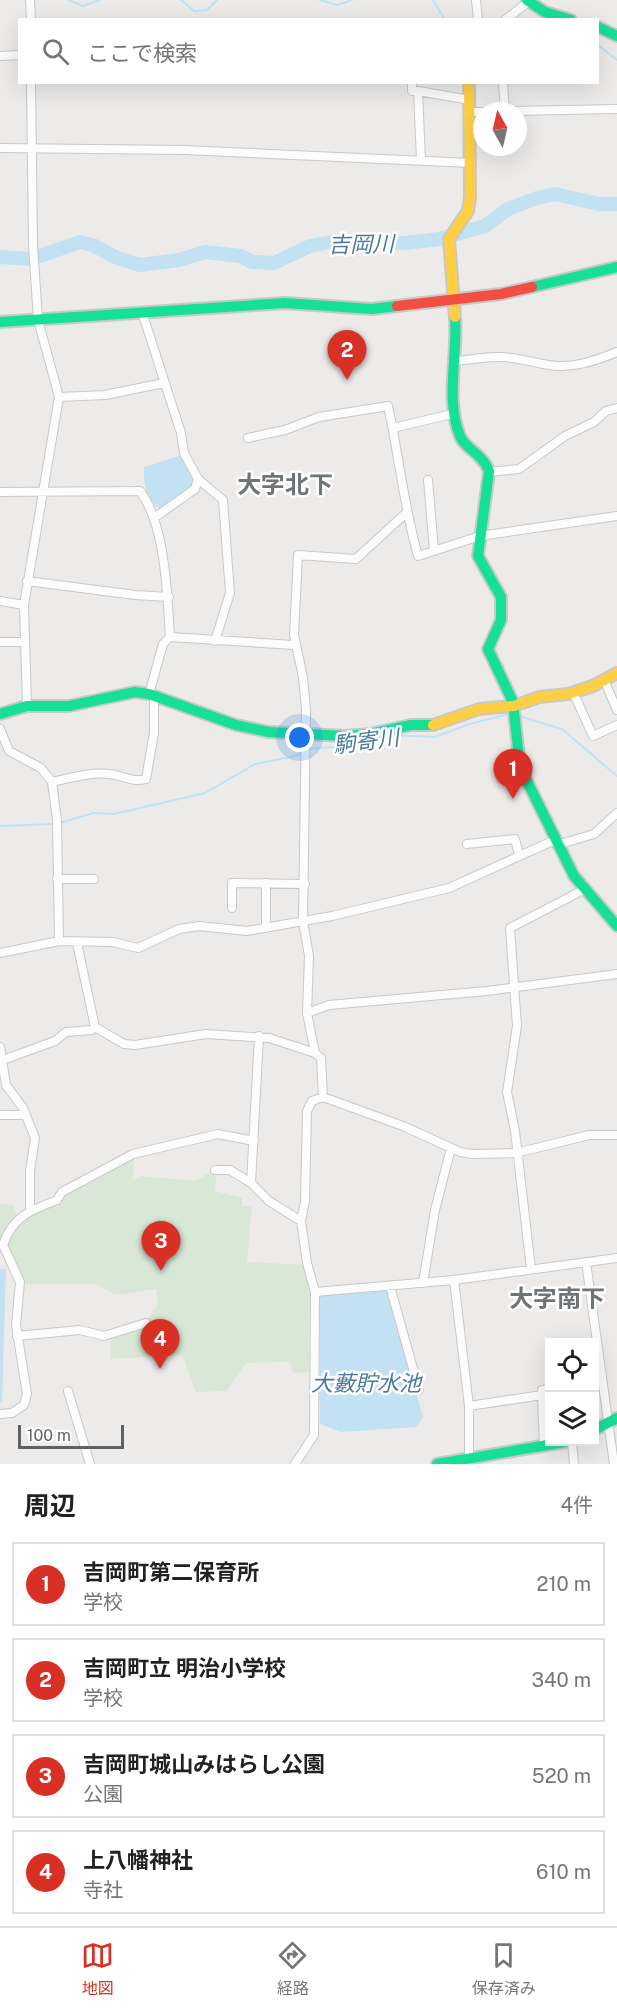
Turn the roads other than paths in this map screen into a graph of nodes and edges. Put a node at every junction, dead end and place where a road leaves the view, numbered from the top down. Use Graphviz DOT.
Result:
graph roads {
  1 [pos="30,0"];
  2 [pos="476,0"];
  3 [pos="527,1"];
  4 [pos="31,18"];
  5 [pos="478,18"];
  6 [pos="507,18"];
  7 [pos="564,18"];
  8 [pos="599,28"];
  9 [pos="617,36"];
  10 [pos="18,55"];
  11 [pos="0,56"];
  12 [pos="31,84"];
  13 [pos="412,84"];
  14 [pos="469,84"];
  15 [pos="503,84"];
  16 [pos="418,91"];
  17 [pos="504,102"];
  18 [pos="470,106"];
  19 [pos="473,108"];
  20 [pos="617,109"];
  21 [pos="527,111"];
  22 [pos="0,148"];
  23 [pos="32,148"];
  24 [pos="421,160"];
  25 [pos="471,163"];
  26 [pos="617,267"];
  27 [pos="452,299"];
  28 [pos="142,312"];
  29 [pos="38,320"];
  30 [pos="0,322"];
  31 [pos="617,352"];
  32 [pos="454,361"];
  33 [pos="164,383"];
  34 [pos="59,396"];
  35 [pos="617,408"];
  36 [pos="452,414"];
  37 [pos="393,428"];
  38 [pos="248,438"];
  39 [pos="489,472"];
  40 [pos="198,478"];
  41 [pos="428,480"];
  42 [pos="0,492"];
  43 [pos="43,492"];
  44 [pos="406,513"];
  45 [pos="617,516"];
  46 [pos="154,518"];
  47 [pos="480,536"];
  48 [pos="434,551"];
  49 [pos="27,581"];
  50 [pos="169,597"];
  51 [pos="0,601"];
  52 [pos="24,606"];
  53 [pos="170,637"];
  54 [pos="215,641"];
  55 [pos="0,642"];
  56 [pos="25,642"];
  57 [pos="294,645"];
  58 [pos="617,673"];
  59 [pos="604,680"];
  60 [pos="573,692"];
  61 [pos="152,695"];
  62 [pos="27,706"];
  63 [pos="514,706"];
  64 [pos="617,710"];
  65 [pos="0,714"];
  66 [pos="617,724"];
  67 [pos="0,729"];
  68 [pos="305,732"];
  69 [pos="52,782"];
  70 [pos="617,813"];
  71 [pos="558,842"];
  72 [pos="467,844"];
  73 [pos="519,855"];
  74 [pos="57,879"];
  75 [pos="94,879"];
  76 [pos="266,883"];
  77 [pos="305,884"];
  78 [pos="585,889"];
  79 [pos="232,908"];
  80 [pos="303,921"];
  81 [pos="617,926"];
  82 [pos="266,928"];
  83 [pos="59,941"];
  84 [pos="77,943"];
  85 [pos="0,953"];
  86 [pos="617,974"];
  87 [pos="515,988"];
  88 [pos="307,1013"];
  89 [pos="95,1027"];
  90 [pos="259,1036"];
  91 [pos="0,1047"];
  92 [pos="315,1053"];
  93 [pos="1,1061"];
  94 [pos="3,1085"];
  95 [pos="323,1097"];
  96 [pos="0,1115"];
  97 [pos="25,1115"];
  98 [pos="617,1135"];
  99 [pos="254,1141"];
  100 [pos="451,1148"];
  101 [pos="516,1153"];
  102 [pos="215,1170"];
  103 [pos="251,1183"];
  104 [pos="30,1210"];
  105 [pos="301,1221"];
  106 [pos="1,1245"];
  107 [pos="617,1258"];
  108 [pos="586,1262"];
  109 [pos="531,1269"];
  110 [pos="454,1280"];
  111 [pos="423,1282"];
  112 [pos="390,1286"];
  113 [pos="315,1292"];
  114 [pos="146,1323"];
  115 [pos="16,1336"];
  116 [pos="594,1338"];
  117 [pos="599,1385"];
  118 [pos="419,1390"];
  119 [pos="545,1390"];
  120 [pos="68,1391"];
  121 [pos="542,1395"];
  122 [pos="469,1406"];
  123 [pos="0,1414"];
  124 [pos="613,1421"];
  125 [pos="599,1428"];
  126 [pos="544,1446"];
  127 [pos="572,1446"];
  128 [pos="469,1458"];
  129 [pos="615,1459"];
  130 [pos="90,1464"];
  131 [pos="295,1464"];
  132 [pos="437,1464"];
  133 [pos="574,1464"];
  1 -- 4 [label="street"];
  2 -- 5 [label="street"];
  3 -- 6 [label="street"];
  3 -- 7 [label="street"];
  8 -- 9 [label="street"];
  10 -- 11 [label="street"];
  12 -- 23 [label="street"];
  13 -- 16 [label="street"];
  14 -- 18 [label="street"];
  15 -- 17 [label="street"];
  16 -- 18 [label="street"];
  16 -- 24 [label="street"];
  18 -- 19 [label="street"];
  18 -- 25 [label="street"];
  20 -- 21 [label="street"];
  22 -- 23 [label="street"];
  23 -- 24 [label="street"];
  23 -- 29 [label="street"];
  24 -- 25 [label="street"];
  25 -- 27 [label="street"];
  26 -- 27 [label="street"];
  27 -- 28 [label="street"];
  27 -- 32 [label="street"];
  28 -- 29 [label="street"];
  28 -- 33 [label="street"];
  29 -- 30 [label="street"];
  29 -- 34 [label="street"];
  31 -- 32 [label="street"];
  32 -- 36 [label="street"];
  33 -- 34 [label="street"];
  33 -- 40 [label="street"];
  34 -- 43 [label="street"];
  35 -- 39 [label="street"];
  36 -- 37 [label="street"];
  36 -- 39 [label="street"];
  37 -- 38 [label="street"];
  37 -- 44 [label="street"];
  39 -- 47 [label="street"];
  40 -- 46 [label="street"];
  40 -- 54 [label="street"];
  41 -- 48 [label="street"];
  42 -- 43 [label="street"];
  43 -- 46 [label="street"];
  43 -- 49 [label="street"];
  44 -- 48 [label="street"];
  44 -- 57 [label="street"];
  45 -- 47 [label="street"];
  46 -- 50 [label="street"];
  47 -- 48 [label="street"];
  47 -- 63 [label="street"];
  49 -- 50 [label="street"];
  49 -- 52 [label="street"];
  50 -- 53 [label="street"];
  51 -- 52 [label="street"];
  52 -- 56 [label="street"];
  53 -- 54 [label="street"];
  53 -- 61 [label="street"];
  54 -- 57 [label="street"];
  55 -- 56 [label="street"];
  56 -- 62 [label="street"];
  57 -- 68 [label="street"];
  58 -- 59 [label="street"];
  59 -- 60 [label="street"];
  59 -- 64 [label="street"];
  60 -- 63 [label="street"];
  60 -- 66 [label="street"];
  61 -- 62 [label="street"];
  61 -- 68 [label="street"];
  61 -- 69 [label="street"];
  62 -- 65 [label="street"];
  63 -- 68 [label="street"];
  63 -- 71 [label="street"];
  67 -- 69 [label="street"];
  68 -- 77 [label="street"];
  69 -- 74 [label="street"];
  70 -- 71 [label="street"];
  71 -- 73 [label="street"];
  71 -- 78 [label="street"];
  72 -- 73 [label="street"];
  73 -- 80 [label="street"];
  74 -- 75 [label="street"];
  74 -- 83 [label="street"];
  76 -- 77 [label="street"];
  76 -- 79 [label="street"];
  76 -- 82 [label="street"];
  77 -- 80 [label="street"];
  78 -- 81 [label="street"];
  78 -- 87 [label="street"];
  80 -- 82 [label="street"];
  80 -- 88 [label="street"];
  82 -- 84 [label="street"];
  83 -- 84 [label="street"];
  83 -- 85 [label="street"];
  84 -- 89 [label="street"];
  86 -- 87 [label="street"];
  87 -- 88 [label="street"];
  87 -- 101 [label="street"];
  88 -- 92 [label="street"];
  89 -- 90 [label="street"];
  89 -- 93 [label="street"];
  90 -- 92 [label="street"];
  90 -- 99 [label="street"];
  91 -- 93 [label="street"];
  92 -- 95 [label="street"];
  93 -- 94 [label="street"];
  94 -- 97 [label="street"];
  95 -- 100 [label="street"];
  95 -- 105 [label="street"];
  96 -- 97 [label="street"];
  97 -- 104 [label="street"];
  98 -- 101 [label="street"];
  99 -- 103 [label="street"];
  99 -- 104 [label="street"];
  100 -- 101 [label="street"];
  100 -- 111 [label="street"];
  101 -- 109 [label="street"];
  102 -- 103 [label="street"];
  103 -- 105 [label="street"];
  104 -- 106 [label="street"];
  105 -- 113 [label="street"];
  106 -- 115 [label="street"];
  107 -- 108 [label="street"];
  108 -- 109 [label="street"];
  108 -- 116 [label="street"];
  109 -- 110 [label="street"];
  110 -- 111 [label="street"];
  110 -- 122 [label="street"];
  111 -- 112 [label="street"];
  112 -- 113 [label="street"];
  112 -- 118 [label="street"];
  113 -- 131 [label="street"];
  114 -- 115 [label="street"];
  115 -- 123 [label="street"];
  117 -- 124 [label="street"];
  119 -- 121 [label="street"];
  120 -- 130 [label="street"];
  121 -- 122 [label="street"];
  121 -- 126 [label="street"];
  122 -- 128 [label="street"];
  124 -- 125 [label="street"];
  124 -- 129 [label="street"];
  126 -- 128 [label="street"];
  127 -- 133 [label="street"];
  128 -- 132 [label="street"];
}
